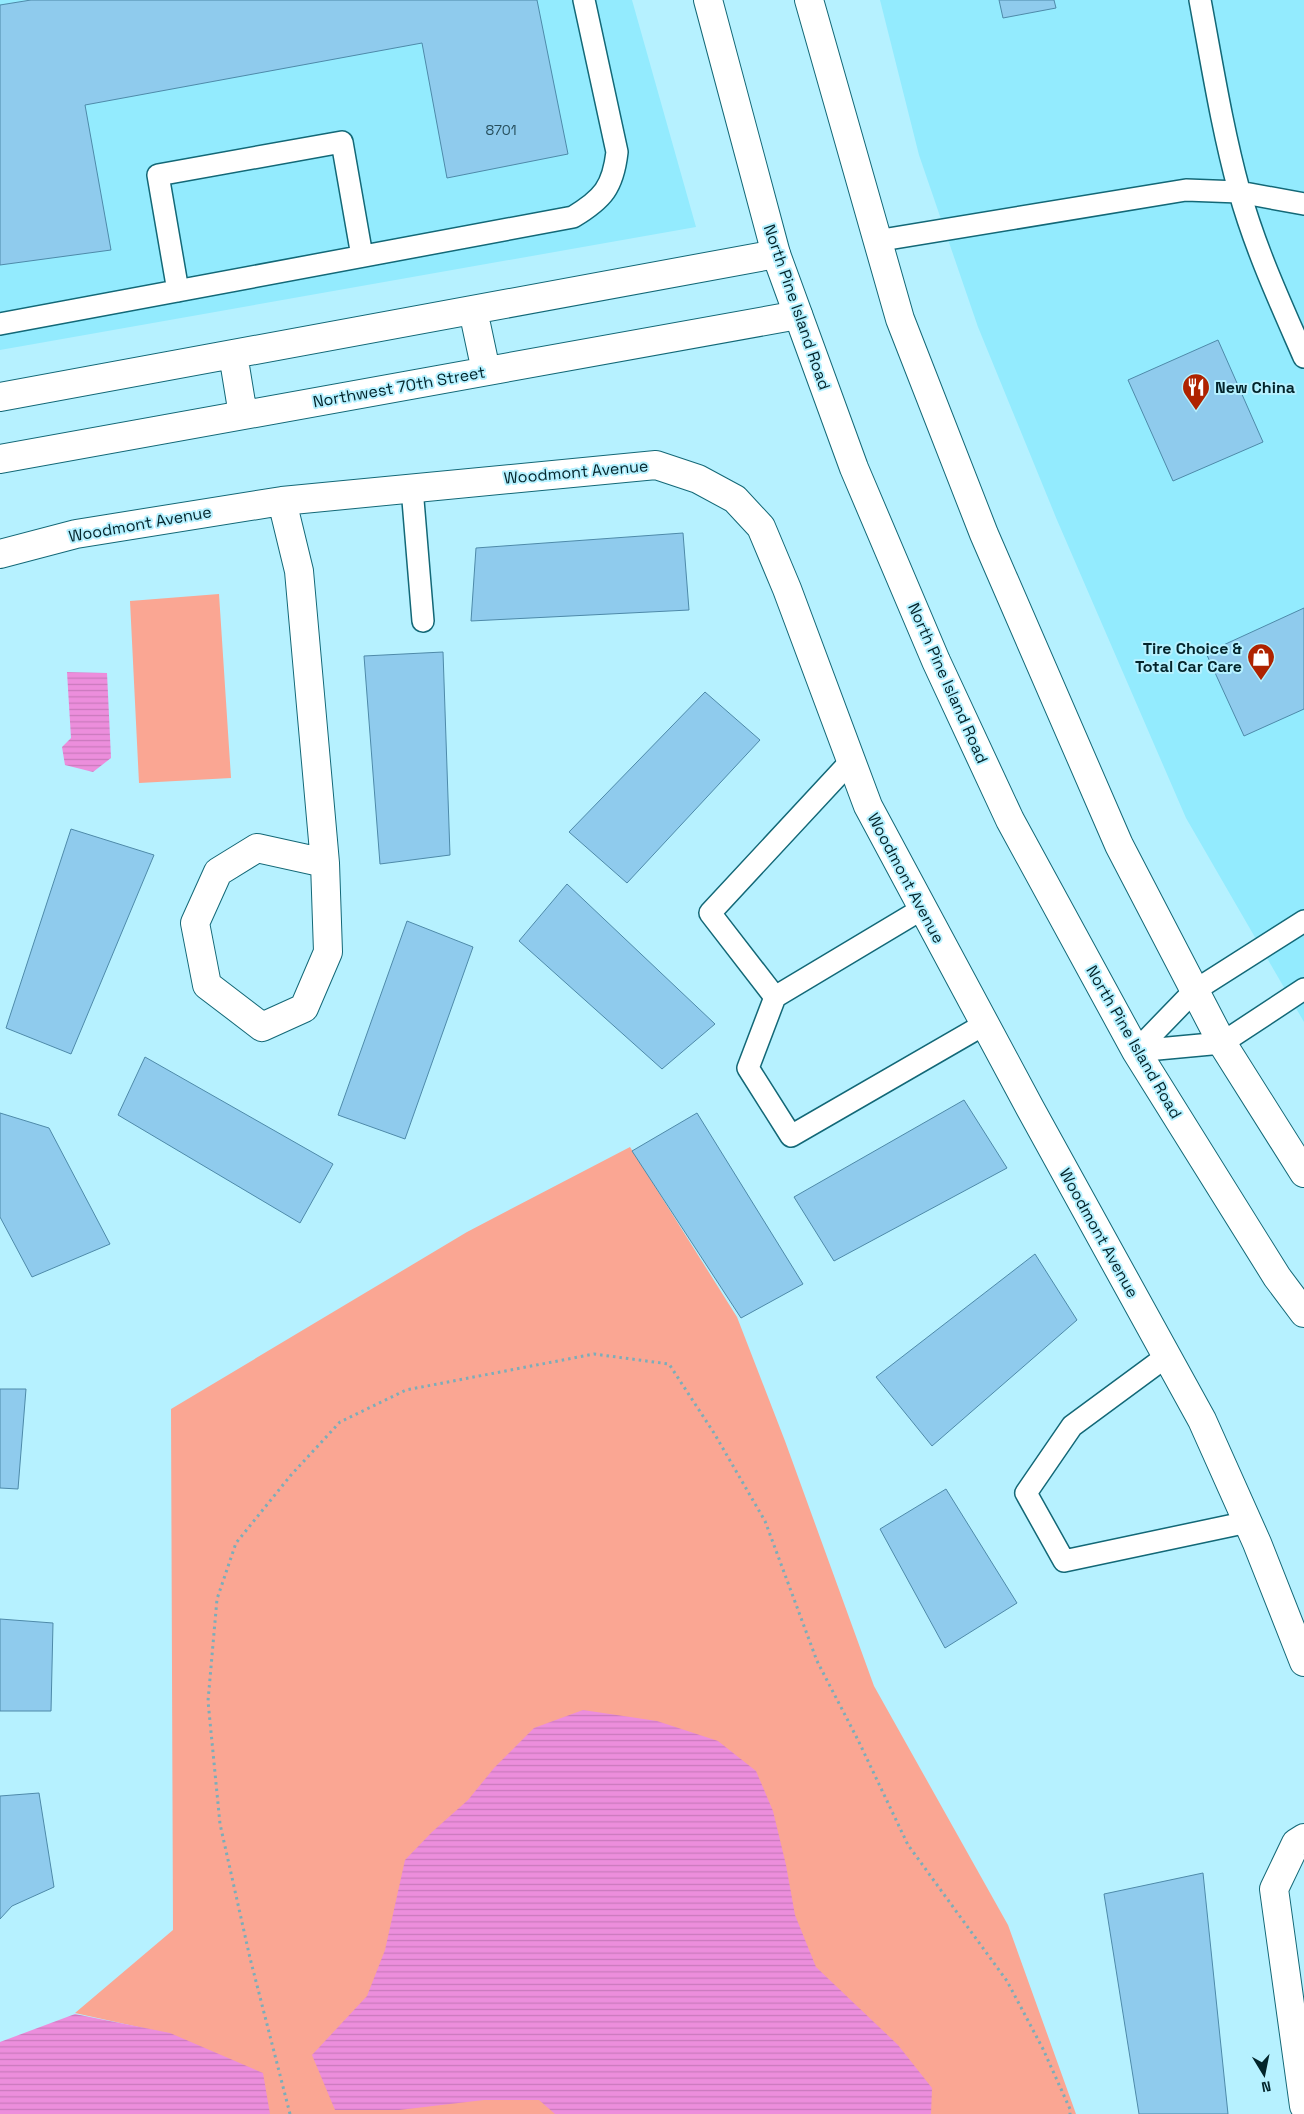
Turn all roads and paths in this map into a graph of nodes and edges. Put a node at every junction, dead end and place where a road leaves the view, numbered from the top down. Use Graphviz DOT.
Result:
graph roads {
  1 [pos="584,0"];
  2 [pos="708,0"];
  3 [pos="809,0"];
  4 [pos="1200,0"];
  5 [pos="1239,192"];
  6 [pos="1304,204"];
  7 [pos="876,241"];
  8 [pos="776,254"];
  9 [pos="362,256"];
  10 [pos="178,290"];
  11 [pos="473,310"];
  12 [pos="798,315"];
  13 [pos="0,324"];
  14 [pos="233,354"];
  15 [pos="1304,357"];
  16 [pos="486,371"];
  17 [pos="0,397"];
  18 [pos="244,415"];
  19 [pos="0,459"];
  20 [pos="412,488"];
  21 [pos="282,501"];
  22 [pos="0,554"];
  23 [pos="423,621"];
  24 [pos="851,761"];
  25 [pos="325,863"];
  26 [pos="922,909"];
  27 [pos="1304,922"];
  28 [pos="1304,990"];
  29 [pos="1194,991"];
  30 [pos="775,997"];
  31 [pos="985,1024"];
  32 [pos="1222,1043"];
  33 [pos="1136,1051"];
  34 [pos="1304,1173"];
  35 [pos="1304,1314"];
  36 [pos="1167,1356"];
  37 [pos="1248,1522"];
  38 [pos="1304,1662"];
  39 [pos="1304,1838"];
  40 [pos="1304,2106"];
  41 [pos="290,2114"];
  42 [pos="1070,2114"];
  1 -- 9 [label="lane"];
  2 -- 8 [label="street, North Pine Island Road"];
  3 -- 7 [label="street"];
  4 -- 5 [label="lane"];
  5 -- 6 [label="lane"];
  5 -- 7 [label="lane"];
  5 -- 15 [label="lane"];
  7 -- 29 [label="street"];
  8 -- 11 [label="street"];
  8 -- 12 [label="street, North Pine Island Road"];
  9 -- 10 [label="lane"];
  9 -- 10 [label="lane"];
  10 -- 13 [label="lane"];
  11 -- 14 [label="street"];
  11 -- 16 [label="street"];
  12 -- 16 [label="street, Northwest 70th Street"];
  12 -- 33 [label="street, North Pine Island Road"];
  14 -- 17 [label="street"];
  14 -- 18 [label="street"];
  16 -- 18 [label="street, Northwest 70th Street"];
  18 -- 19 [label="street, Northwest 70th Street"];
  20 -- 21 [label="street, Woodmont Avenue"];
  20 -- 23 [label="lane"];
  20 -- 24 [label="street, Woodmont Avenue"];
  21 -- 22 [label="street, Woodmont Avenue"];
  21 -- 25 [label="street"];
  24 -- 26 [label="street, Woodmont Avenue"];
  24 -- 30 [label="lane"];
  25 -- 25 [label="street"];
  26 -- 30 [label="lane"];
  26 -- 31 [label="street, Woodmont Avenue"];
  27 -- 29 [label="lane"];
  28 -- 32 [label="lane"];
  29 -- 32 [label="street"];
  29 -- 33 [label="lane"];
  30 -- 31 [label="lane"];
  31 -- 36 [label="street, Woodmont Avenue"];
  32 -- 33 [label="lane"];
  32 -- 34 [label="street"];
  33 -- 35 [label="street, North Pine Island Road"];
  36 -- 37 [label="street, Woodmont Avenue"];
  36 -- 37 [label="lane"];
  37 -- 38 [label="street, Woodmont Avenue"];
  39 -- 40 [label="street"];
  41 -- 42 [label="path"];
}
